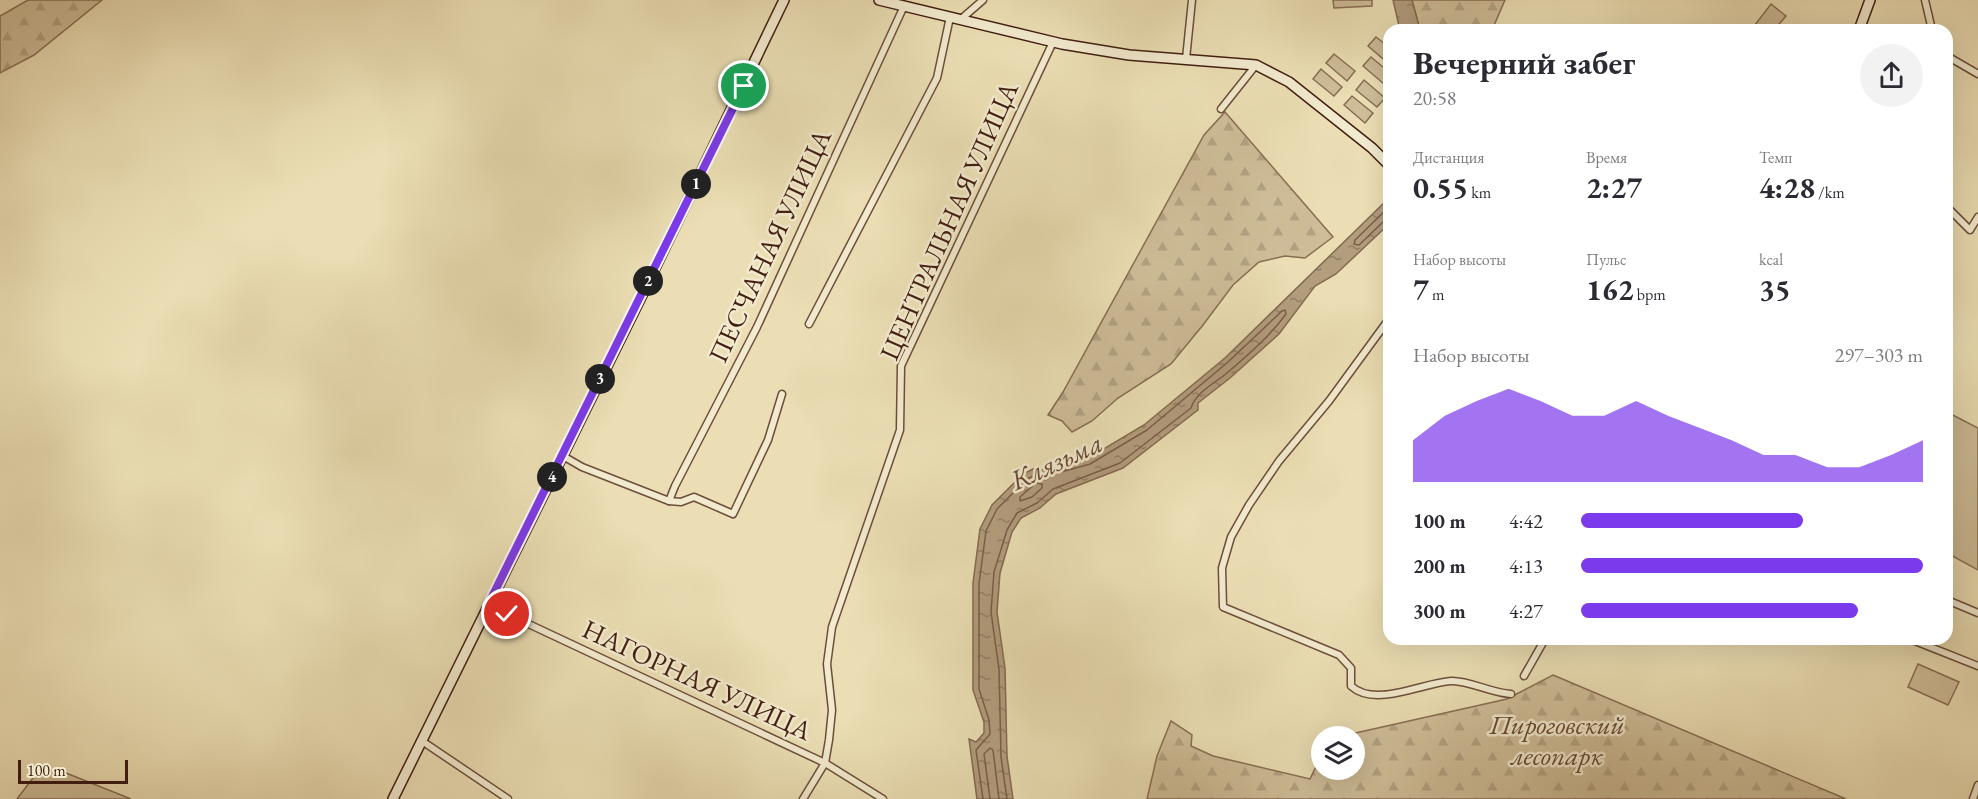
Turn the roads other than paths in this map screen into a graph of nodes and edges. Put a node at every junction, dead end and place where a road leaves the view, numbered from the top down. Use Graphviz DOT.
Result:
graph roads {
  1 [pos="784,0"];
  2 [pos="879,0"];
  3 [pos="983,0"];
  4 [pos="1192,0"];
  5 [pos="1870,0"];
  6 [pos="1925,0"];
  7 [pos="904,6"];
  8 [pos="950,17"];
  9 [pos="960,20"];
  10 [pos="1861,24"];
  11 [pos="1931,24"];
  12 [pos="1053,42"];
  13 [pos="1186,59"];
  14 [pos="1953,59"];
  15 [pos="1256,65"];
  16 [pos="1978,74"];
  17 [pos="1221,109"];
  18 [pos="1383,159"];
  19 [pos="1953,213"];
  20 [pos="1978,216"];
  21 [pos="809,324"];
  22 [pos="1383,327"];
  23 [pos="782,394"];
  24 [pos="563,456"];
  25 [pos="669,501"];
  26 [pos="1953,603"];
  27 [pos="488,605"];
  28 [pos="1978,613"];
  29 [pos="1542,645"];
  30 [pos="1925,645"];
  31 [pos="1978,666"];
  32 [pos="1524,675"];
  33 [pos="1511,694"];
  34 [pos="422,741"];
  35 [pos="825,763"];
  36 [pos="1978,785"];
  37 [pos="393,799"];
  38 [pos="508,799"];
  39 [pos="803,799"];
  40 [pos="883,799"];
  41 [pos="1973,799"];
  1 -- 24 [label="main road"];
  2 -- 7 [label="main road"];
  3 -- 9 [label="street"];
  4 -- 13 [label="street"];
  5 -- 10 [label="main road"];
  6 -- 11 [label="street"];
  7 -- 8 [label="main road"];
  7 -- 25 [label="street, ПЕСЧАНАЯ УЛИЦА"];
  8 -- 9 [label="main road"];
  8 -- 21 [label="street"];
  9 -- 12 [label="main road"];
  12 -- 13 [label="main road"];
  12 -- 35 [label="street, ЦЕНТРАЛЬНАЯ УЛИЦА"];
  13 -- 15 [label="main road"];
  14 -- 16 [label="street"];
  15 -- 17 [label="street"];
  15 -- 18 [label="main road"];
  19 -- 20 [label="street"];
  22 -- 33 [label="street"];
  23 -- 25 [label="street"];
  24 -- 25 [label="street"];
  24 -- 27 [label="main road"];
  26 -- 28 [label="street"];
  27 -- 34 [label="main road"];
  27 -- 35 [label="street, НАГОРНАЯ УЛИЦА"];
  29 -- 32 [label="street"];
  30 -- 31 [label="street"];
  34 -- 37 [label="main road"];
  34 -- 38 [label="street"];
  35 -- 39 [label="street, ЦЕНТРАЛЬНАЯ УЛИЦА"];
  35 -- 40 [label="street, НАГОРНАЯ УЛИЦА"];
  36 -- 41 [label="street"];
}
